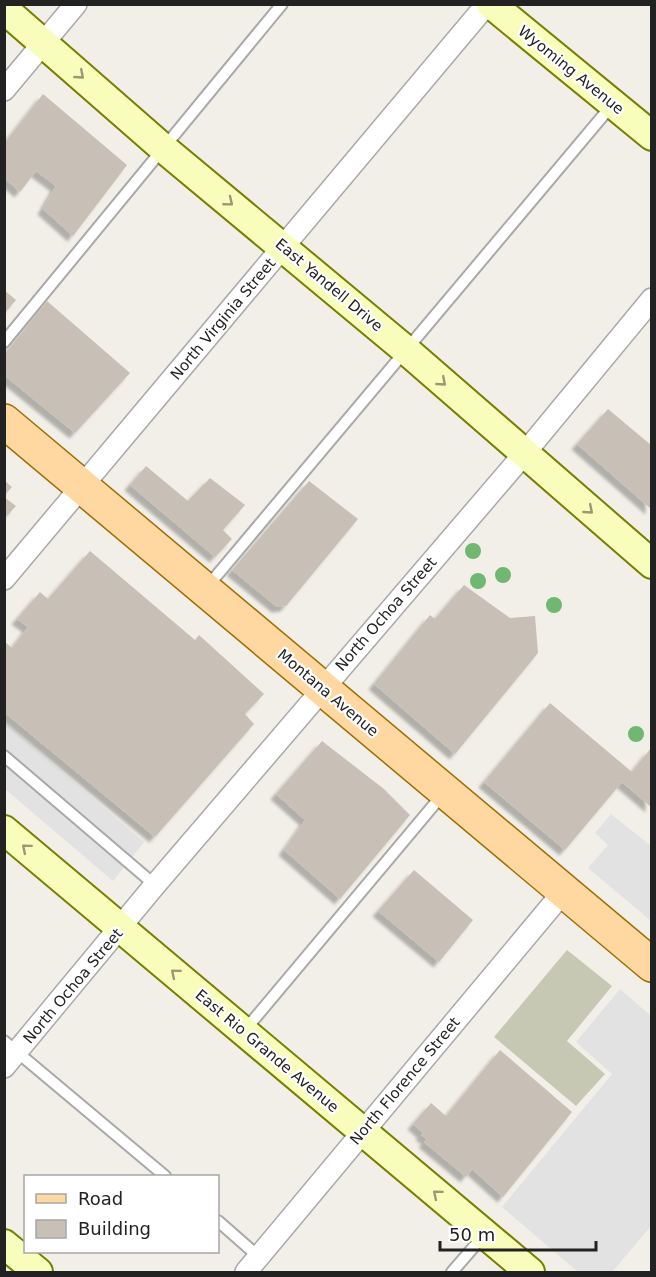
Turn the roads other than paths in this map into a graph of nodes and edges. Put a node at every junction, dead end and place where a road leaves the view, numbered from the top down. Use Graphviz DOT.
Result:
graph roads {
  1 [pos="76,4"];
  2 [pos="282,4"];
  3 [pos="489,4"];
  4 [pos="4,9"];
  5 [pos="44,43"];
  6 [pos="4,90"];
  7 [pos="612,104"];
  8 [pos="651,136"];
  9 [pos="163,148"];
  10 [pos="283,247"];
  11 [pos="651,299"];
  12 [pos="4,342"];
  13 [pos="407,351"];
  14 [pos="4,421"];
  15 [pos="524,453"];
  16 [pos="83,486"];
  17 [pos="649,557"];
  18 [pos="4,579"];
  19 [pos="205,589"];
  20 [pos="322,688"];
  21 [pos="4,756"];
  22 [pos="446,791"];
  23 [pos="4,830"];
  24 [pos="155,885"];
  25 [pos="564,891"];
  26 [pos="122,928"];
  27 [pos="651,965"];
  28 [pos="244,1032"];
  29 [pos="9,1053"];
  30 [pos="363,1132"];
  31 [pos="164,1175"];
  32 [pos="219,1222"];
  33 [pos="485,1234"];
  34 [pos="4,1244"];
  35 [pos="252,1264"];
  36 [pos="38,1272"];
  37 [pos="452,1272"];
  38 [pos="530,1272"];
  1 -- 5 [label="street"];
  2 -- 9 [label="lane"];
  3 -- 7 [label="street, Wyoming Avenue"];
  3 -- 10 [label="street, North Virginia Street"];
  4 -- 5 [label="street, East Yandell Drive"];
  5 -- 6 [label="street"];
  5 -- 9 [label="street, East Yandell Drive, one-way"];
  7 -- 8 [label="street, Wyoming Avenue"];
  7 -- 13 [label="lane"];
  9 -- 10 [label="street, East Yandell Drive, one-way"];
  9 -- 12 [label="lane"];
  10 -- 13 [label="street, East Yandell Drive"];
  10 -- 16 [label="street, North Virginia Street"];
  11 -- 15 [label="street, North Ochoa Street"];
  13 -- 15 [label="street, East Yandell Drive, one-way"];
  13 -- 19 [label="lane"];
  14 -- 16 [label="main road, Montana Avenue"];
  15 -- 17 [label="street, East Yandell Drive, one-way"];
  15 -- 20 [label="street, North Ochoa Street"];
  16 -- 18 [label="street, North Virginia Street"];
  16 -- 19 [label="main road, Montana Avenue"];
  19 -- 20 [label="main road, Montana Avenue"];
  20 -- 22 [label="main road, Montana Avenue"];
  20 -- 24 [label="street, North Ochoa Street"];
  21 -- 24 [label="lane"];
  22 -- 25 [label="main road, Montana Avenue"];
  22 -- 28 [label="lane"];
  26 -- 23 [label="street, East Rio Grande Avenue, one-way"];
  24 -- 26 [label="street, North Ochoa Street"];
  25 -- 27 [label="main road, Montana Avenue"];
  25 -- 30 [label="street, North Florence Street"];
  28 -- 26 [label="street, East Rio Grande Avenue, one-way"];
  26 -- 29 [label="street, North Ochoa Street"];
  28 -- 30 [label="street, East Rio Grande Avenue"];
  29 -- 31 [label="lane"];
  33 -- 30 [label="street, East Rio Grande Avenue, one-way"];
  30 -- 35 [label="street, North Florence Street"];
  32 -- 35 [label="lane"];
  33 -- 37 [label="lane"];
  33 -- 38 [label="street, East Rio Grande Avenue"];
  34 -- 36 [label="street"];
}
